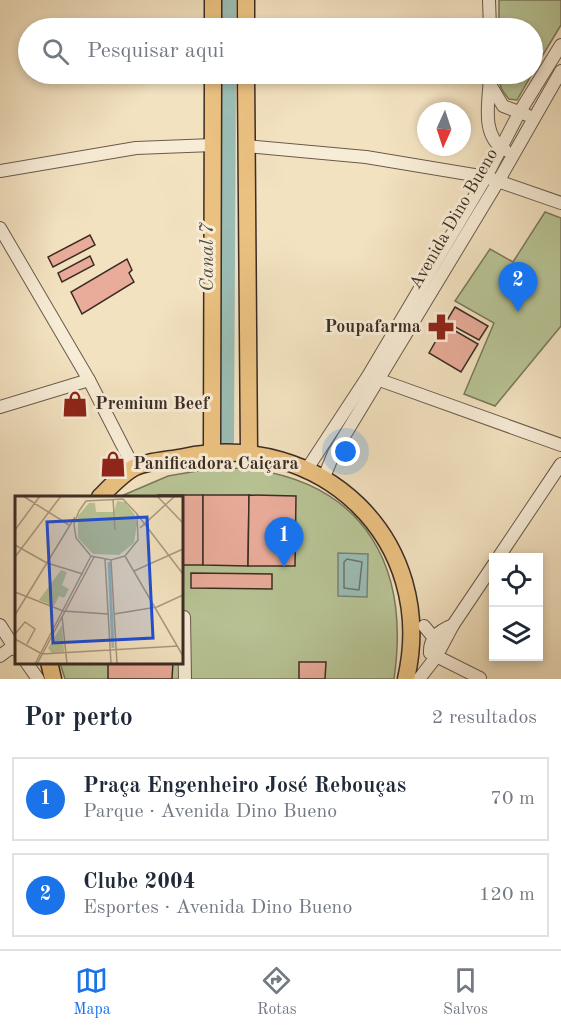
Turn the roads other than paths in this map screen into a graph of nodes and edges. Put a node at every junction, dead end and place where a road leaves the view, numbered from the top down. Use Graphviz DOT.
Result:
graph roads {
  1 [pos="213,0"];
  2 [pos="246,0"];
  3 [pos="489,0"];
  4 [pos="213,18"];
  5 [pos="246,18"];
  6 [pos="490,18"];
  7 [pos="561,45"];
  8 [pos="561,71"];
  9 [pos="543,74"];
  10 [pos="213,84"];
  11 [pos="246,84"];
  12 [pos="490,84"];
  13 [pos="492,84"];
  14 [pos="537,84"];
  15 [pos="519,113"];
  16 [pos="533,117"];
  17 [pos="213,145"];
  18 [pos="246,146"];
  19 [pos="500,147"];
  20 [pos="512,154"];
  21 [pos="0,171"];
  22 [pos="486,177"];
  23 [pos="499,180"];
  24 [pos="561,203"];
  25 [pos="0,228"];
  26 [pos="368,376"];
  27 [pos="380,379"];
  28 [pos="89,380"];
  29 [pos="0,407"];
  30 [pos="561,446"];
  31 [pos="212,451"];
  32 [pos="249,454"];
  33 [pos="561,464"];
  34 [pos="134,468"];
  35 [pos="307,469"];
  36 [pos="324,477"];
  37 [pos="102,496"];
  38 [pos="501,553"];
  39 [pos="489,571"];
  40 [pos="411,614"];
  41 [pos="184,617"];
  42 [pos="453,624"];
  43 [pos="0,625"];
  44 [pos="438,644"];
  45 [pos="15,645"];
  46 [pos="15,647"];
  47 [pos="0,656"];
  48 [pos="27,664"];
  49 [pos="49,664"];
  50 [pos="481,678"];
  51 [pos="38,679"];
  52 [pos="52,679"];
  53 [pos="184,679"];
  54 [pos="406,679"];
  55 [pos="419,679"];
  1 -- 4 [label="main road"];
  2 -- 5 [label="main road"];
  3 -- 6 [label="street"];
  7 -- 9 [label="street, Avenida Dino Bueno"];
  8 -- 16 [label="street, Avenida Dino Bueno"];
  10 -- 17 [label="main road"];
  11 -- 18 [label="main road"];
  12 -- 19 [label="street"];
  13 -- 15 [label="street"];
  14 -- 15 [label="street, Avenida Dino Bueno"];
  15 -- 16 [label="street"];
  15 -- 19 [label="street, Avenida Dino Bueno"];
  16 -- 20 [label="street, Avenida Dino Bueno"];
  17 -- 21 [label="street"];
  17 -- 31 [label="main road"];
  18 -- 22 [label="street"];
  18 -- 32 [label="main road"];
  19 -- 20 [label="street"];
  19 -- 22 [label="street, Avenida Dino Bueno"];
  20 -- 23 [label="street, Avenida Dino Bueno"];
  22 -- 23 [label="street"];
  22 -- 26 [label="street, Avenida Dino Bueno"];
  23 -- 24 [label="street"];
  23 -- 27 [label="street, Avenida Dino Bueno"];
  25 -- 28 [label="street"];
  26 -- 27 [label="street"];
  26 -- 35 [label="street, Avenida Dino Bueno"];
  27 -- 30 [label="street"];
  27 -- 36 [label="street, Avenida Dino Bueno"];
  28 -- 29 [label="street"];
  28 -- 34 [label="street"];
  31 -- 32 [label="main road"];
  31 -- 34 [label="main road"];
  32 -- 35 [label="main road"];
  33 -- 38 [label="street"];
  34 -- 37 [label="main road"];
  35 -- 36 [label="main road"];
  36 -- 40 [label="main road"];
  39 -- 42 [label="street"];
  40 -- 44 [label="street"];
  40 -- 54 [label="main road"];
  41 -- 53 [label="street"];
  42 -- 44 [label="street"];
  42 -- 44 [label="street"];
  43 -- 45 [label="street"];
  44 -- 50 [label="street"];
  44 -- 55 [label="street"];
  46 -- 47 [label="street"];
  48 -- 51 [label="street"];
  49 -- 52 [label="main road"];
}
